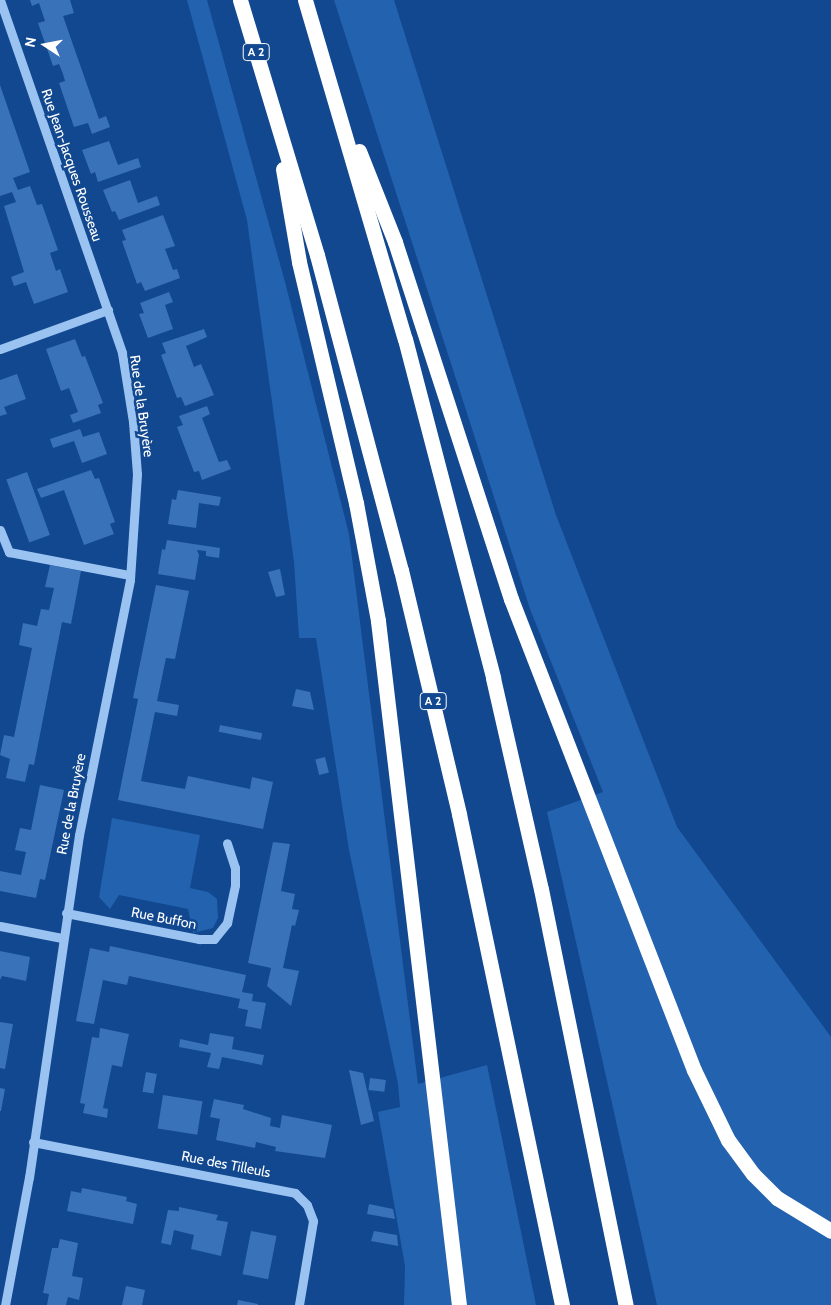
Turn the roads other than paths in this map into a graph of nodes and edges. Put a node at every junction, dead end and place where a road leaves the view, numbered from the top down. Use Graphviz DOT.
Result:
graph roads {
  1 [pos="0,0"];
  2 [pos="240,0"];
  3 [pos="305,0"];
  4 [pos="332,88"];
  5 [pos="272,104"];
  6 [pos="108,310"];
  7 [pos="0,349"];
  8 [pos="0,530"];
  9 [pos="130,575"];
  10 [pos="227,843"];
  11 [pos="66,913"];
  12 [pos="0,926"];
  13 [pos="62,938"];
  14 [pos="34,1142"];
  15 [pos="831,1231"];
  16 [pos="613,1234"];
  17 [pos="4,1305"];
  18 [pos="299,1305"];
  19 [pos="459,1305"];
  20 [pos="562,1305"];
  21 [pos="626,1305"];
  22 [pos="635,1305"];
  1 -- 6 [label="street, Rue Jean-Jacques Rousseau"];
  2 -- 5 [label="highway, A 2"];
  3 -- 4 [label="highway"];
  4 -- 15 [label="highway"];
  4 -- 16 [label="highway"];
  5 -- 19 [label="highway"];
  5 -- 20 [label="highway, A 2"];
  6 -- 7 [label="street"];
  6 -- 9 [label="street, Rue de la Bruyère"];
  8 -- 9 [label="street"];
  9 -- 11 [label="street, Rue de la Bruyère"];
  10 -- 11 [label="street, Rue Buffon"];
  11 -- 13 [label="street, Rue de la Bruyère"];
  12 -- 13 [label="street"];
  13 -- 14 [label="street, Rue de la Bruyère"];
  14 -- 17 [label="street, Rue de la Bruyère"];
  14 -- 18 [label="street, Rue des Tilleuls"];
  16 -- 21 [label="highway"];
  16 -- 22 [label="highway"];
}
